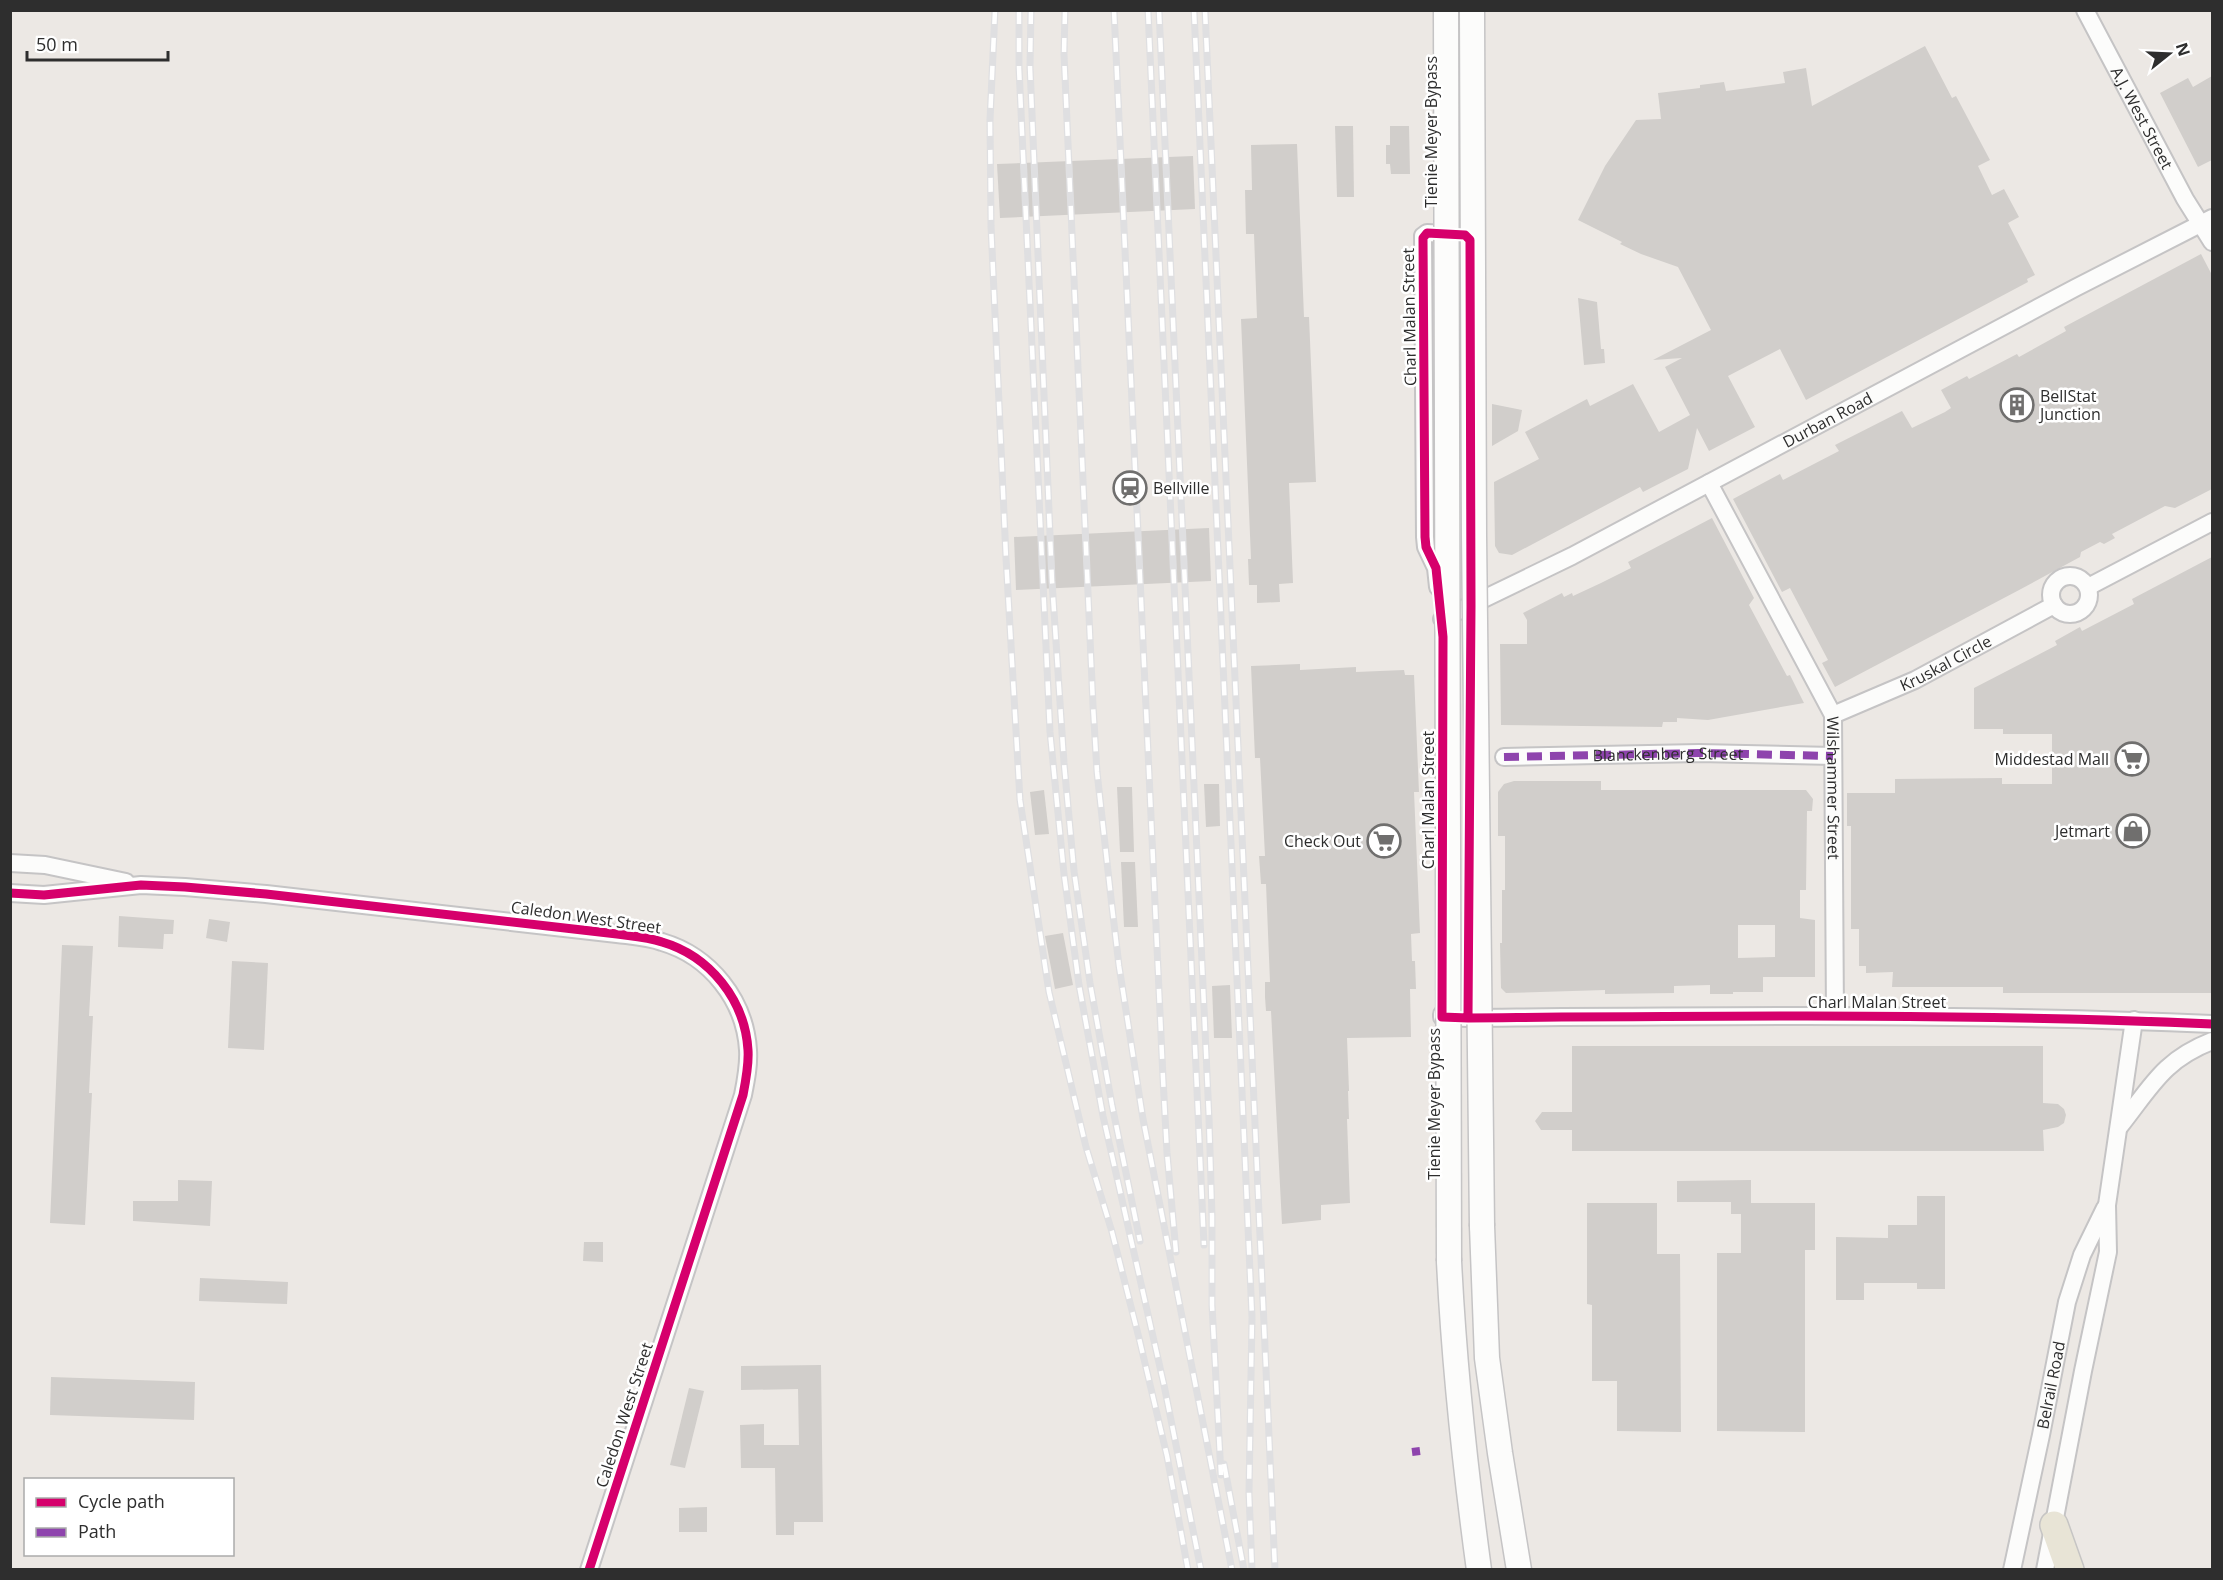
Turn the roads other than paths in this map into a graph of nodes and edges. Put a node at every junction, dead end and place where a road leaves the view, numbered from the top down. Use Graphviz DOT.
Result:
graph roads {
  1 [pos="1446,10"];
  2 [pos="1472,10"];
  3 [pos="2085,10"];
  4 [pos="2207,221"];
  5 [pos="2212,242"];
  6 [pos="1709,483"];
  7 [pos="2212,522"];
  8 [pos="2088,587"];
  9 [pos="2054,605"];
  10 [pos="1471,606"];
  11 [pos="1442,619"];
  12 [pos="1833,715"];
  13 [pos="1833,756"];
  14 [pos="1504,757"];
  15 [pos="10,863"];
  16 [pos="141,885"];
  17 [pos="10,893"];
  18 [pos="1835,1016"];
  19 [pos="1468,1018"];
  20 [pos="2134,1020"];
  21 [pos="2212,1024"];
  22 [pos="2212,1041"];
  23 [pos="2120,1128"];
  24 [pos="2107,1205"];
  25 [pos="2054,1525"];
  26 [pos="590,1569"];
  27 [pos="1479,1569"];
  28 [pos="1519,1569"];
  29 [pos="2012,1569"];
  30 [pos="2045,1569"];
  31 [pos="2070,1569"];
  1 -- 27 [label="main road, Tienie Meyer Bypass, bridge"];
  2 -- 28 [label="main road, bridge"];
  3 -- 4 [label="street, A.J. West Street"];
  4 -- 5 [label="street, A.J. West Street"];
  4 -- 6 [label="street, Durban Road"];
  6 -- 10 [label="street, Durban Road"];
  6 -- 12 [label="street, Wilshammer Street"];
  7 -- 8 [label="street"];
  8 -- 9 [label="street"];
  8 -- 9 [label="street"];
  9 -- 12 [label="street, Kruskal Circle"];
  10 -- 11 [label="street, Durban Road"];
  10 -- 11 [label="street, Charl Malan Street"];
  10 -- 19 [label="street, Charl Malan Street"];
  11 -- 19 [label="street, Charl Malan Street"];
  12 -- 13 [label="street, Wilshammer Street"];
  13 -- 14 [label="street, Blanckenberg Street"];
  13 -- 18 [label="street, Wilshammer Street"];
  15 -- 16 [label="street"];
  16 -- 17 [label="street"];
  16 -- 26 [label="street, Caledon West Street"];
  18 -- 19 [label="street, Charl Malan Street"];
  18 -- 20 [label="street, Charl Malan Street"];
  20 -- 21 [label="street, Charl Malan Street"];
  20 -- 23 [label="street, Belrail Road"];
  22 -- 23 [label="street"];
  23 -- 24 [label="street, Belrail Road"];
  24 -- 25 [label="street, Belrail Road"];
  24 -- 29 [label="street, Belrail Road"];
  25 -- 30 [label="street, Belrail Road"];
  25 -- 31 [label="main road"];
}
